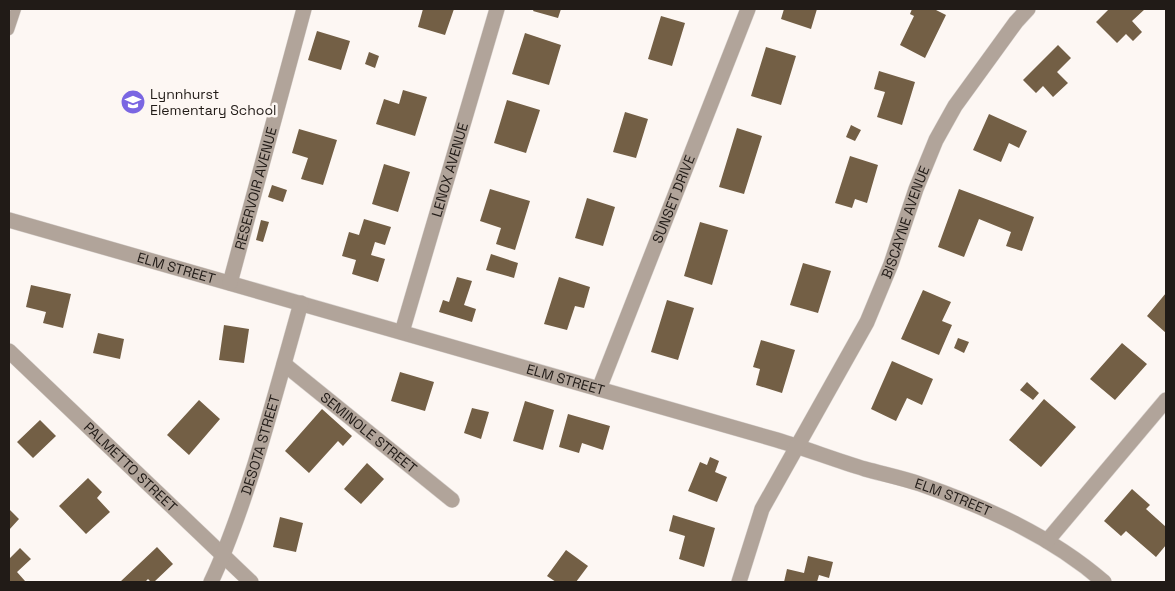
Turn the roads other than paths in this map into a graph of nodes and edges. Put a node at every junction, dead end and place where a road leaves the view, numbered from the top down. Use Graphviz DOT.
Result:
graph roads {
  1 [pos="16,9"];
  2 [pos="304,9"];
  3 [pos="497,9"];
  4 [pos="748,9"];
  5 [pos="1028,9"];
  6 [pos="9,30"];
  7 [pos="9,220"];
  8 [pos="230,283"];
  9 [pos="301,303"];
  10 [pos="402,332"];
  11 [pos="9,351"];
  12 [pos="284,364"];
  13 [pos="599,389"];
  14 [pos="1166,400"];
  15 [pos="797,446"];
  16 [pos="452,500"];
  17 [pos="1048,542"];
  18 [pos="223,555"];
  19 [pos="211,582"];
  20 [pos="251,582"];
  21 [pos="739,582"];
  22 [pos="1104,582"];
  1 -- 6 [label="lane"];
  2 -- 8 [label="street, RESERVOIR AVENUE"];
  3 -- 10 [label="street, LENOX AVENUE"];
  4 -- 13 [label="street, SUNSET DRIVE"];
  5 -- 15 [label="street, BISCAYNE AVENUE"];
  7 -- 8 [label="street, ELM STREET"];
  8 -- 9 [label="street, ELM STREET"];
  9 -- 10 [label="street, ELM STREET"];
  9 -- 12 [label="street, DESOTA STREET"];
  10 -- 13 [label="street, ELM STREET"];
  11 -- 18 [label="street, PALMETTO STREET"];
  12 -- 16 [label="street, SEMINOLE STREET"];
  12 -- 18 [label="street, DESOTA STREET"];
  13 -- 15 [label="street, ELM STREET"];
  14 -- 17 [label="street"];
  15 -- 17 [label="street, ELM STREET"];
  15 -- 21 [label="street, BISCAYNE AVENUE"];
  17 -- 22 [label="street, ELM STREET"];
  18 -- 19 [label="street, DESOTA STREET"];
  18 -- 20 [label="street, PALMETTO STREET"];
}
